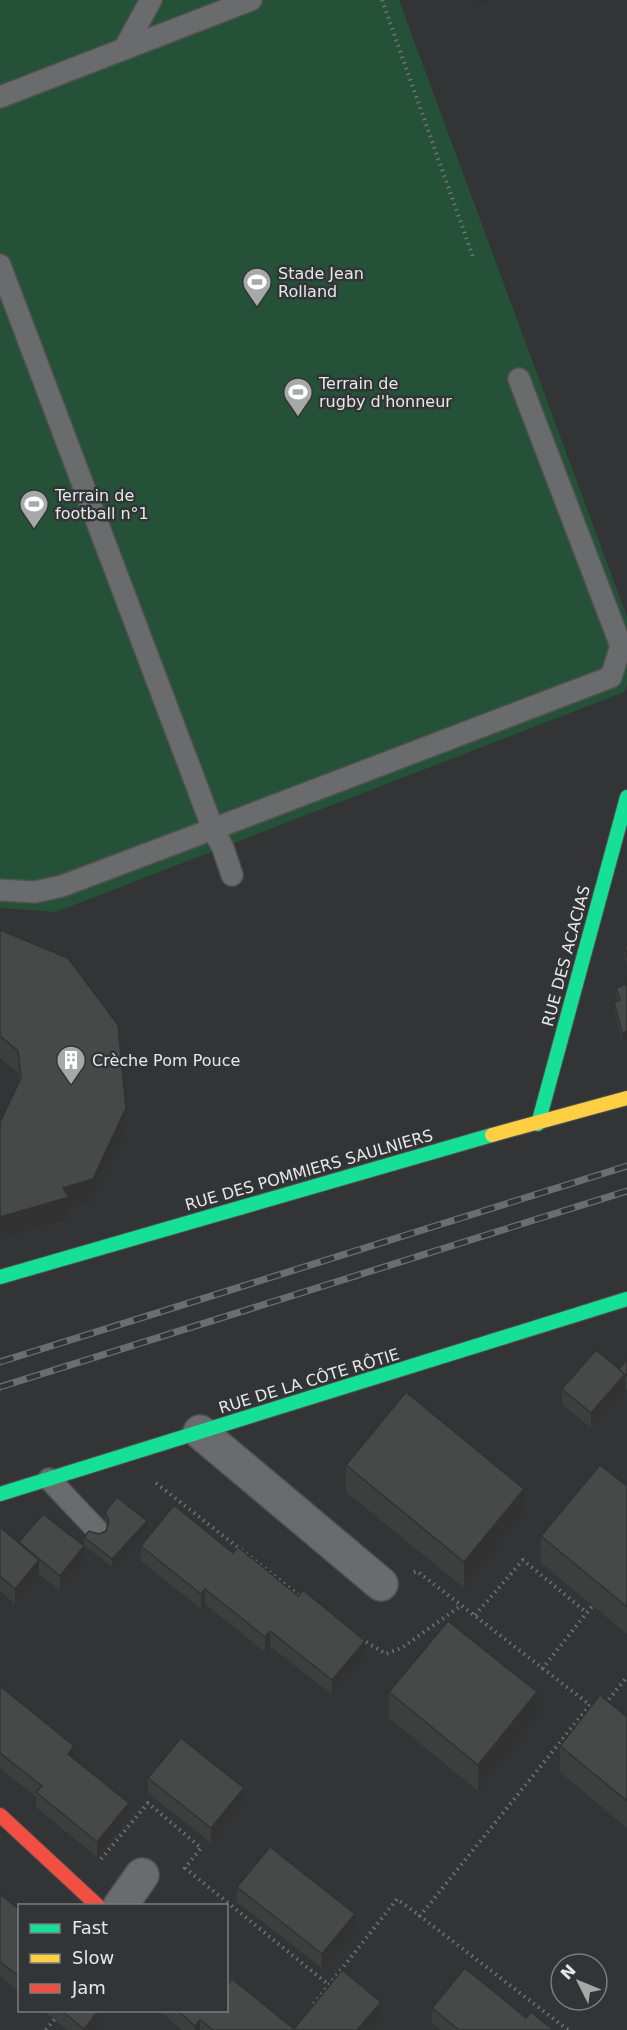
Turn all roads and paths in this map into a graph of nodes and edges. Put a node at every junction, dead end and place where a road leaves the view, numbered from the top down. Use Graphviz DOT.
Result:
graph roads {
  1 [pos="151,0"];
  2 [pos="251,0"];
  3 [pos="382,0"];
  4 [pos="124,49"];
  5 [pos="0,97"];
  6 [pos="473,257"];
  7 [pos="0,265"];
  8 [pos="519,379"];
  9 [pos="627,797"];
  10 [pos="213,829"];
  11 [pos="232,875"];
  12 [pos="0,890"];
  13 [pos="627,1098"];
  14 [pos="538,1124"];
  15 [pos="0,1277"];
  16 [pos="627,1299"];
  17 [pos="200,1432"];
  18 [pos="122,1457"];
  19 [pos="49,1479"];
  20 [pos="0,1494"];
  21 [pos="97,1530"];
  22 [pos="381,1584"];
  23 [pos="305,1599"];
  24 [pos="462,1605"];
  25 [pos="593,1605"];
  26 [pos="586,1613"];
  27 [pos="475,1615"];
  28 [pos="359,1638"];
  29 [pos="542,1670"];
  30 [pos="627,1677"];
  31 [pos="590,1705"];
  32 [pos="0,1815"];
  33 [pos="142,1875"];
  34 [pos="77,1886"];
  35 [pos="97,1904"];
  36 [pos="121,1904"];
  37 [pos="230,1905"];
  38 [pos="420,1916"];
  39 [pos="228,1978"];
  40 [pos="329,1985"];
  41 [pos="243,1989"];
  42 [pos="310,2010"];
  43 [pos="60,2012"];
  44 [pos="46,2030"];
  45 [pos="567,2030"];
  1 -- 4 [label="lane"];
  2 -- 4 [label="lane"];
  3 -- 6 [label="path"];
  4 -- 5 [label="lane"];
  7 -- 10 [label="lane"];
  8 -- 10 [label="lane"];
  9 -- 14 [label="street, RUE DES ACACIAS"];
  10 -- 11 [label="lane"];
  10 -- 12 [label="lane"];
  13 -- 14 [label="street, RUE DES POMMIERS SAULNIERS"];
  14 -- 15 [label="street, RUE DES POMMIERS SAULNIERS"];
  16 -- 17 [label="street, RUE DE LA CÔTE RÔTIE"];
  17 -- 18 [label="street, RUE DE LA CÔTE RÔTIE"];
  17 -- 22 [label="street"];
  18 -- 19 [label="street, RUE DE LA CÔTE RÔTIE"];
  18 -- 23 [label="path"];
  19 -- 20 [label="street, RUE DE LA CÔTE RÔTIE"];
  19 -- 21 [label="lane"];
  22 -- 24 [label="path"];
  24 -- 27 [label="path"];
  24 -- 28 [label="path"];
  25 -- 26 [label="path"];
  26 -- 27 [label="path"];
  26 -- 29 [label="path"];
  27 -- 29 [label="path"];
  29 -- 31 [label="path"];
  30 -- 31 [label="path"];
  31 -- 38 [label="path"];
  32 -- 34 [label="street"];
  33 -- 36 [label="street"];
  34 -- 35 [label="street"];
  34 -- 37 [label="path"];
  37 -- 40 [label="path"];
  38 -- 40 [label="path"];
  38 -- 45 [label="path"];
  39 -- 41 [label="path"];
  40 -- 42 [label="path"];
  43 -- 44 [label="path"];
}
